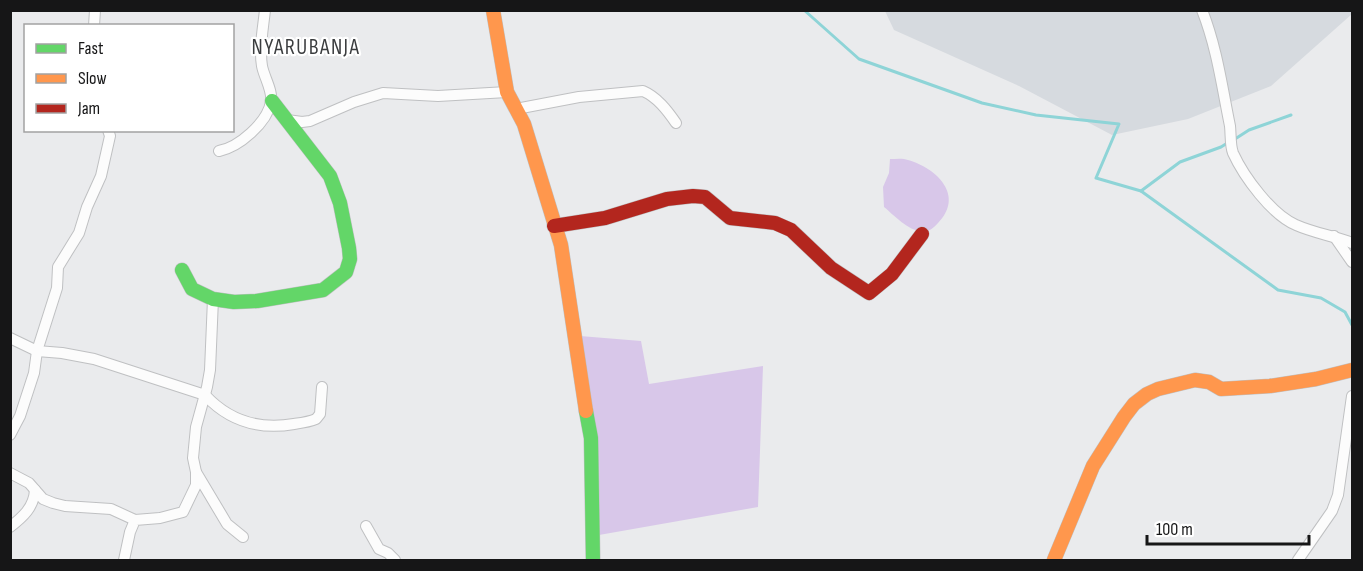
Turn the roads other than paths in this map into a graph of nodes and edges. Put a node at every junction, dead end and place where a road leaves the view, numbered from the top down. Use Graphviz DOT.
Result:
graph roads {
  1 [pos="265,10"];
  2 [pos="493,10"];
  3 [pos="1202,10"];
  4 [pos="507,92"];
  5 [pos="272,101"];
  6 [pos="516,109"];
  7 [pos="287,120"];
  8 [pos="676,123"];
  9 [pos="109,132"];
  10 [pos="219,151"];
  11 [pos="554,226"];
  12 [pos="922,234"];
  13 [pos="1334,236"];
  14 [pos="1353,243"];
  15 [pos="1353,262"];
  16 [pos="182,270"];
  17 [pos="213,298"];
  18 [pos="10,338"];
  19 [pos="37,351"];
  20 [pos="1353,370"];
  21 [pos="322,387"];
  22 [pos="205,394"];
  23 [pos="1353,396"];
  24 [pos="10,435"];
  25 [pos="196,472"];
  26 [pos="10,473"];
  27 [pos="35,490"];
  28 [pos="135,520"];
  29 [pos="366,526"];
  30 [pos="10,527"];
  31 [pos="243,537"];
  32 [pos="124,561"];
  33 [pos="395,561"];
  34 [pos="593,561"];
  35 [pos="1054,561"];
  36 [pos="1298,561"];
  1 -- 5 [label="street"];
  2 -- 4 [label="street"];
  3 -- 13 [label="street"];
  4 -- 6 [label="street"];
  4 -- 7 [label="street"];
  5 -- 7 [label="street"];
  5 -- 10 [label="street"];
  6 -- 8 [label="street"];
  6 -- 11 [label="street"];
  7 -- 17 [label="street"];
  9 -- 19 [label="street"];
  11 -- 12 [label="street"];
  11 -- 34 [label="street"];
  13 -- 14 [label="street"];
  13 -- 15 [label="street"];
  16 -- 17 [label="street"];
  17 -- 22 [label="street"];
  18 -- 19 [label="street"];
  19 -- 22 [label="street"];
  19 -- 24 [label="street"];
  20 -- 35 [label="street"];
  21 -- 22 [label="street"];
  22 -- 25 [label="street"];
  23 -- 36 [label="street"];
  25 -- 28 [label="street"];
  25 -- 31 [label="street"];
  26 -- 27 [label="street"];
  27 -- 28 [label="street"];
  27 -- 30 [label="street"];
  28 -- 32 [label="street"];
  29 -- 33 [label="street"];
}
